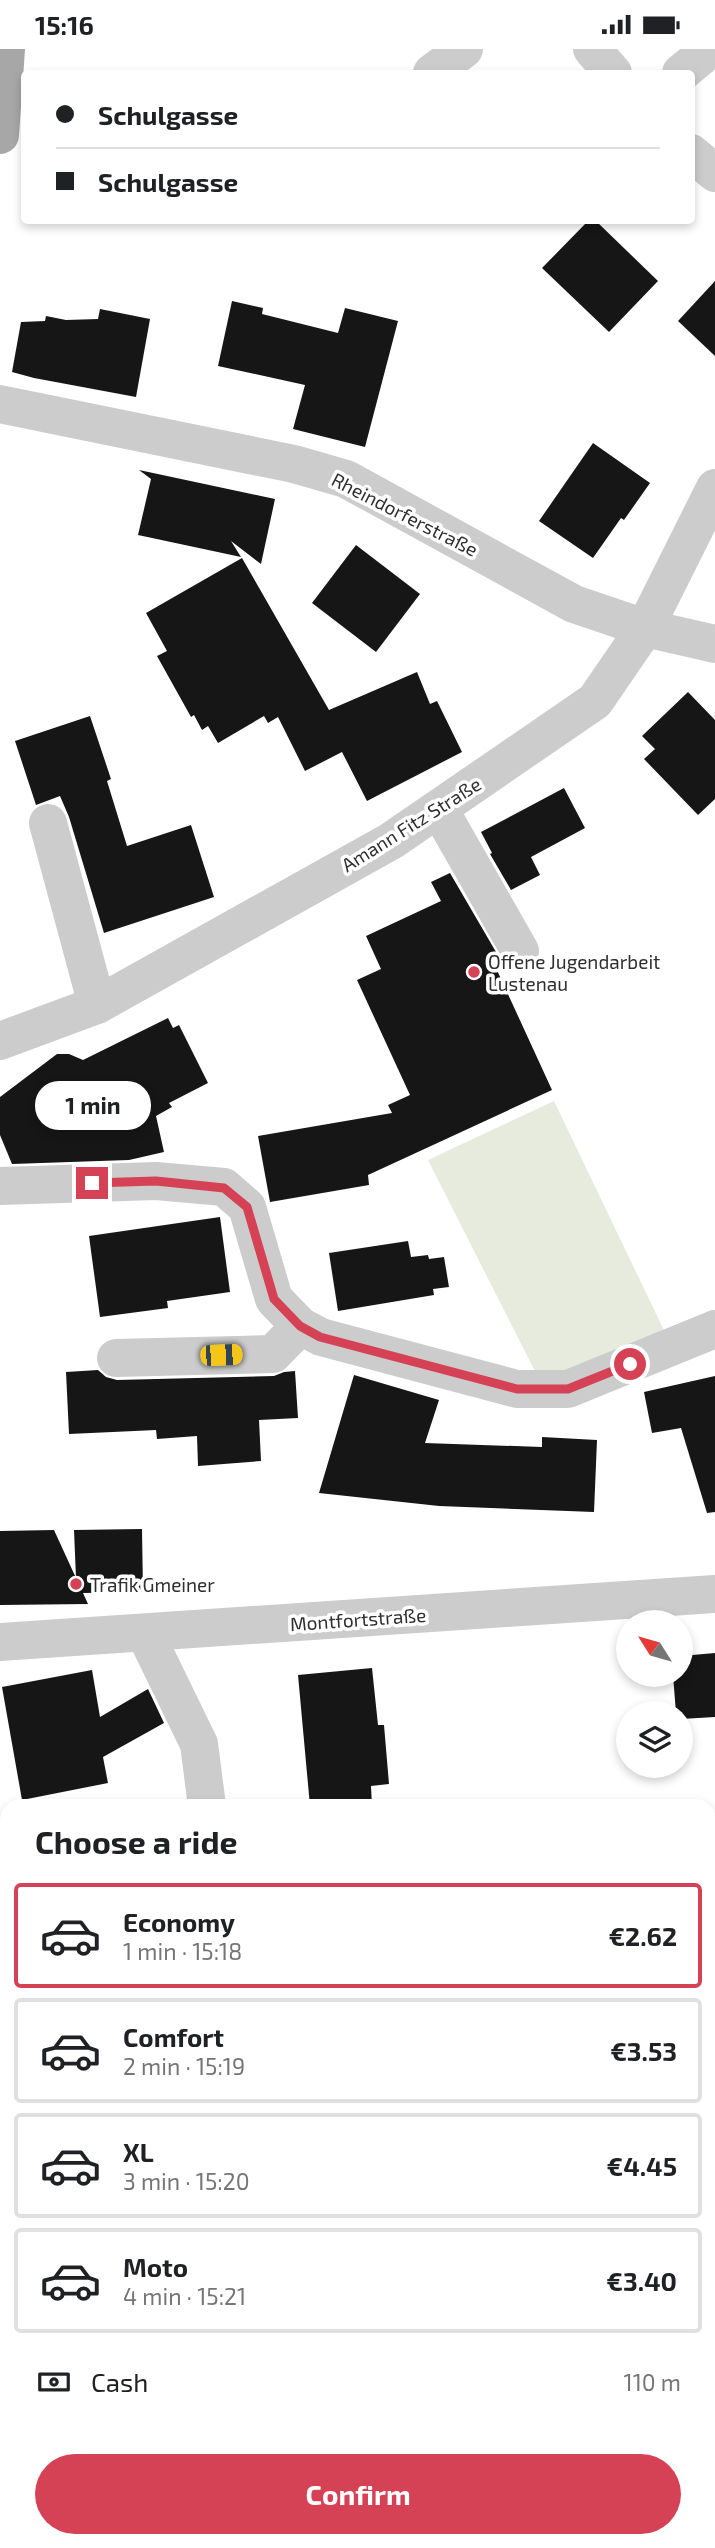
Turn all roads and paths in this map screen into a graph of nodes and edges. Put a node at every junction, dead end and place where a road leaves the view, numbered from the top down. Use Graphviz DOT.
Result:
graph roads {
  1 [pos="6,49"];
  2 [pos="464,49"];
  3 [pos="592,49"];
  4 [pos="710,49"];
  5 [pos="436,70"];
  6 [pos="611,70"];
  7 [pos="685,70"];
  8 [pos="0,135"];
  9 [pos="695,156"];
  10 [pos="715,173"];
  11 [pos="0,404"];
  12 [pos="715,488"];
  13 [pos="645,628"];
  14 [pos="715,644"];
  15 [pos="439,809"];
  16 [pos="48,823"];
  17 [pos="520,951"];
  18 [pos="97,1005"];
  19 [pos="0,1041"];
  20 [pos="0,1186"];
  21 [pos="300,1326"];
  22 [pos="715,1329"];
  23 [pos="116,1358"];
  24 [pos="715,1594"];
  25 [pos="145,1633"];
  26 [pos="0,1642"];
  27 [pos="206,1799"];
  1 -- 8 [label="main road"];
  2 -- 5 [label="street"];
  3 -- 6 [label="street"];
  4 -- 7 [label="street"];
  9 -- 10 [label="street"];
  11 -- 13 [label="street, Rheindorferstraße"];
  12 -- 13 [label="street, Amann Fitz Straße"];
  13 -- 14 [label="street, Rheindorferstraße"];
  13 -- 15 [label="street, Amann Fitz Straße"];
  15 -- 17 [label="street"];
  15 -- 18 [label="street, Amann Fitz Straße"];
  16 -- 18 [label="street"];
  18 -- 19 [label="street, Amann Fitz Straße"];
  20 -- 21 [label="street"];
  21 -- 22 [label="street"];
  21 -- 23 [label="street"];
  24 -- 25 [label="street, Montfortstraße"];
  25 -- 26 [label="street, Montfortstraße"];
  25 -- 27 [label="street"];
}
